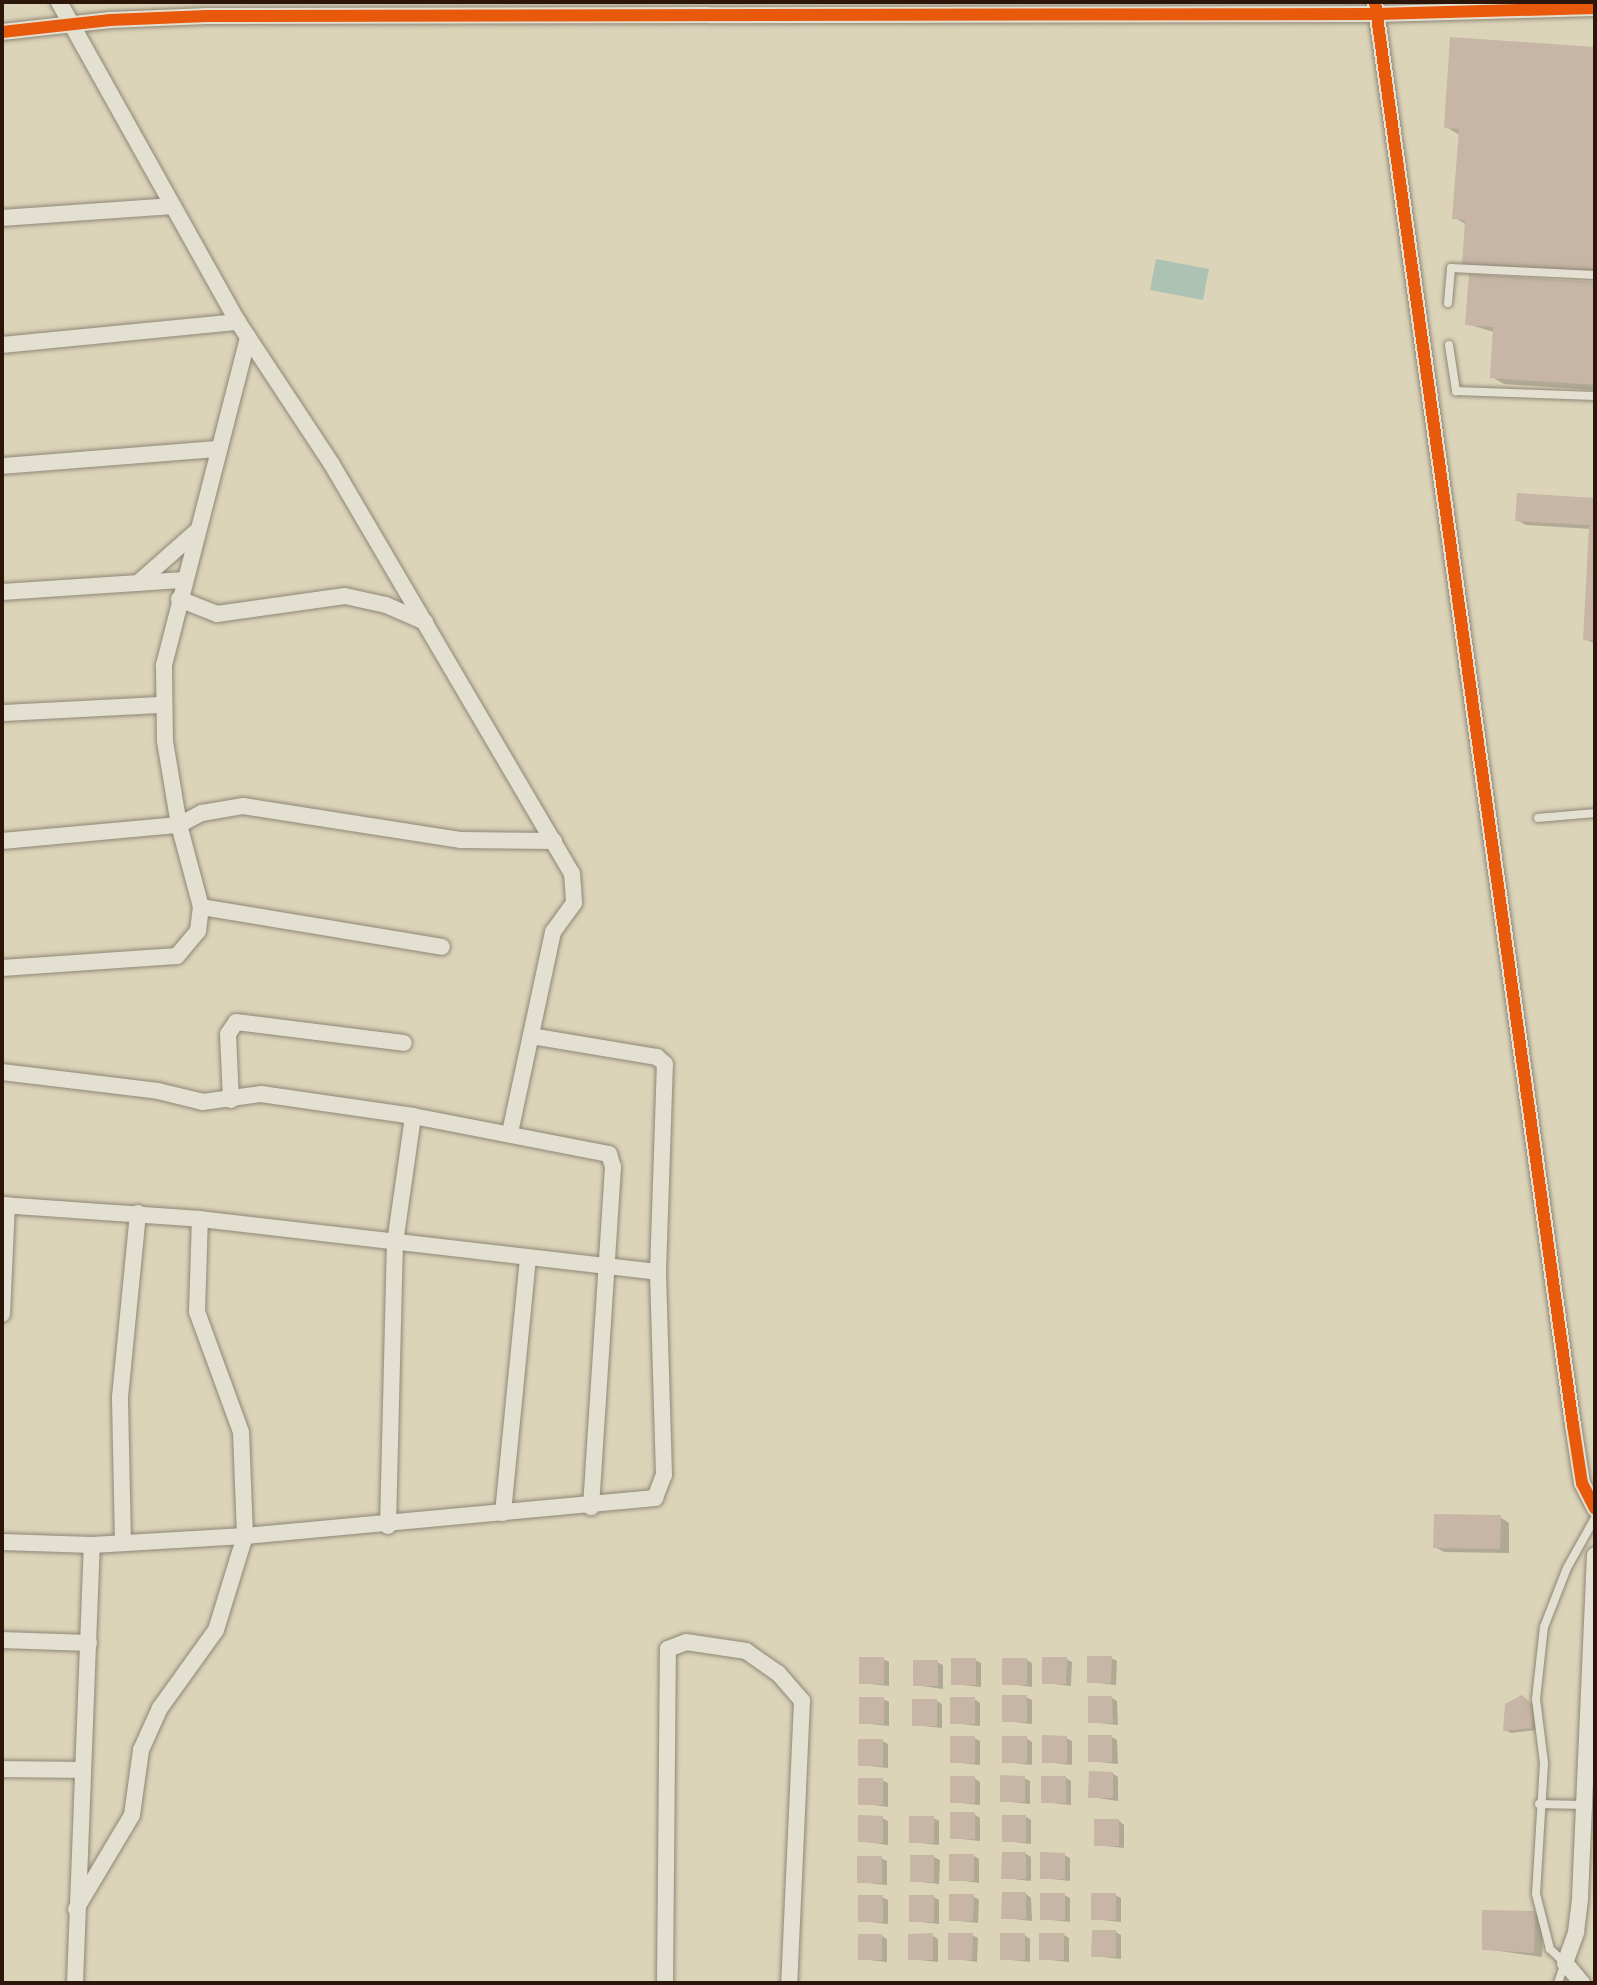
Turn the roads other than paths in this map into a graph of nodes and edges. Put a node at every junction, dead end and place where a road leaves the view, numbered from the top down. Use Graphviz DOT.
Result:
graph roads {
  1 [pos="59,2"];
  2 [pos="1376,8"];
  3 [pos="1595,8"];
  4 [pos="70,25"];
  5 [pos="2,32"];
  6 [pos="173,206"];
  7 [pos="2,218"];
  8 [pos="1595,275"];
  9 [pos="1448,303"];
  10 [pos="238,322"];
  11 [pos="248,338"];
  12 [pos="2,345"];
  13 [pos="1449,345"];
  14 [pos="1595,396"];
  15 [pos="218,449"];
  16 [pos="2,466"];
  17 [pos="197,531"];
  18 [pos="185,580"];
  19 [pos="138,583"];
  20 [pos="2,592"];
  21 [pos="179,599"];
  22 [pos="425,622"];
  23 [pos="161,705"];
  24 [pos="2,713"];
  25 [pos="1595,813"];
  26 [pos="1538,818"];
  27 [pos="179,825"];
  28 [pos="2,841"];
  29 [pos="554,841"];
  30 [pos="201,907"];
  31 [pos="442,947"];
  32 [pos="2,968"];
  33 [pos="531,1036"];
  34 [pos="404,1043"];
  35 [pos="2,1072"];
  36 [pos="231,1100"];
  37 [pos="413,1116"];
  38 [pos="510,1133"];
  39 [pos="4,1205"];
  40 [pos="138,1213"];
  41 [pos="200,1219"];
  42 [pos="395,1243"];
  43 [pos="528,1260"];
  44 [pos="603,1268"];
  45 [pos="658,1272"];
  46 [pos="2,1314"];
  47 [pos="591,1507"];
  48 [pos="1595,1509"];
  49 [pos="503,1513"];
  50 [pos="1595,1518"];
  51 [pos="388,1526"];
  52 [pos="245,1536"];
  53 [pos="2,1542"];
  54 [pos="123,1543"];
  55 [pos="92,1545"];
  56 [pos="1595,1555"];
  57 [pos="2,1640"];
  58 [pos="89,1643"];
  59 [pos="2,1769"];
  60 [pos="82,1770"];
  61 [pos="1539,1804"];
  62 [pos="1584,1805"];
  63 [pos="76,1909"];
  64 [pos="1565,1963"];
  65 [pos="75,1983"];
  66 [pos="665,1983"];
  67 [pos="789,1983"];
  68 [pos="1558,1983"];
  69 [pos="1582,1983"];
  1 -- 4 [label="street"];
  2 -- 3 [label="street"];
  2 -- 4 [label="street"];
  2 -- 48 [label="street"];
  4 -- 5 [label="street"];
  4 -- 6 [label="street"];
  6 -- 7 [label="street"];
  6 -- 10 [label="street"];
  8 -- 9 [label="lane"];
  10 -- 11 [label="street"];
  10 -- 12 [label="street"];
  11 -- 15 [label="street"];
  11 -- 22 [label="street"];
  13 -- 14 [label="lane"];
  15 -- 16 [label="street"];
  15 -- 17 [label="street"];
  17 -- 18 [label="street"];
  17 -- 19 [label="street"];
  18 -- 19 [label="street"];
  18 -- 21 [label="street"];
  19 -- 20 [label="street"];
  21 -- 22 [label="street"];
  21 -- 23 [label="street"];
  22 -- 29 [label="street"];
  23 -- 24 [label="street"];
  23 -- 27 [label="street"];
  25 -- 26 [label="lane"];
  27 -- 28 [label="street"];
  27 -- 29 [label="street"];
  27 -- 30 [label="street"];
  29 -- 33 [label="street"];
  30 -- 31 [label="street"];
  30 -- 32 [label="street"];
  33 -- 38 [label="street"];
  33 -- 45 [label="street"];
  34 -- 36 [label="street"];
  35 -- 36 [label="street"];
  36 -- 37 [label="street"];
  37 -- 38 [label="street"];
  37 -- 42 [label="street"];
  38 -- 44 [label="street"];
  39 -- 40 [label="street"];
  39 -- 46 [label="street"];
  40 -- 41 [label="street"];
  40 -- 54 [label="street"];
  41 -- 42 [label="street"];
  41 -- 52 [label="street"];
  42 -- 43 [label="street"];
  42 -- 51 [label="street"];
  43 -- 44 [label="street"];
  43 -- 49 [label="street"];
  44 -- 45 [label="street"];
  44 -- 47 [label="street"];
  45 -- 47 [label="street"];
  47 -- 49 [label="street"];
  49 -- 51 [label="street"];
  50 -- 61 [label="lane"];
  51 -- 52 [label="street"];
  52 -- 54 [label="street"];
  52 -- 63 [label="street"];
  53 -- 55 [label="street"];
  54 -- 55 [label="street"];
  55 -- 58 [label="street"];
  56 -- 62 [label="street"];
  57 -- 58 [label="street"];
  58 -- 60 [label="street"];
  59 -- 60 [label="street"];
  60 -- 63 [label="street"];
  61 -- 62 [label="lane"];
  61 -- 64 [label="lane"];
  62 -- 64 [label="street"];
  63 -- 65 [label="street"];
  64 -- 68 [label="lane"];
  64 -- 69 [label="street"];
  66 -- 67 [label="street"];
}
